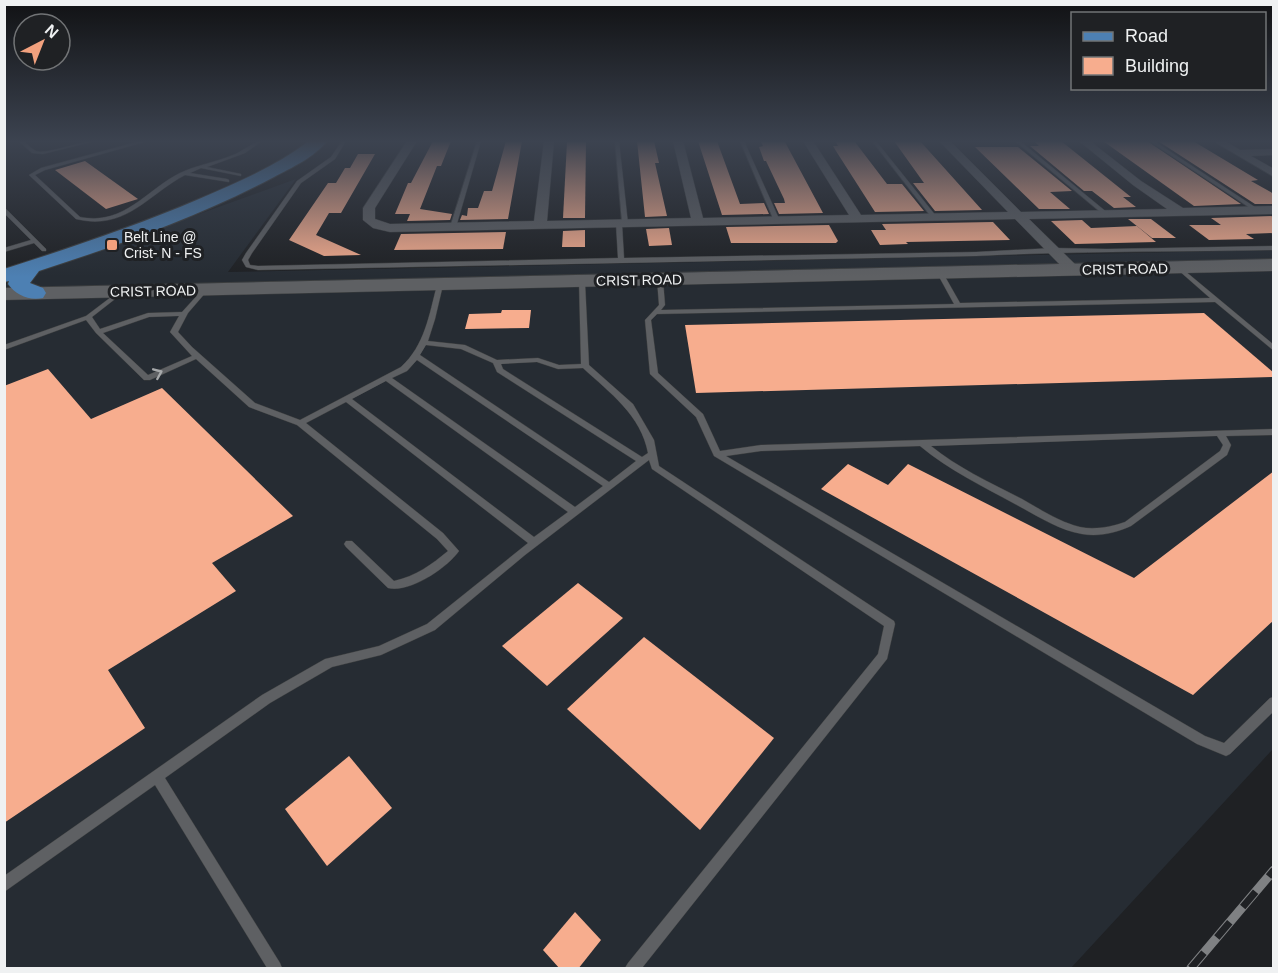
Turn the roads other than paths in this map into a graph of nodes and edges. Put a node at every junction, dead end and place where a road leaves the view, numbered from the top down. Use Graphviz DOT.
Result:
graph roads {
  1 [pos="44,186"];
  2 [pos="161,186"];
  3 [pos="213,186"];
  4 [pos="240,186"];
  5 [pos="296,186"];
  6 [pos="383,186"];
  7 [pos="465,186"];
  8 [pos="544,186"];
  9 [pos="620,186"];
  10 [pos="689,186"];
  11 [pos="762,186"];
  12 [pos="837,186"];
  13 [pos="910,186"];
  14 [pos="990,186"];
  15 [pos="1072,186"];
  16 [pos="1142,186"];
  17 [pos="1220,186"];
  18 [pos="4,208"];
  19 [pos="1274,210"];
  20 [pos="1258,211"];
  21 [pos="1182,213"];
  22 [pos="1019,215"];
  23 [pos="1107,215"];
  24 [pos="934,217"];
  25 [pos="858,219"];
  26 [pos="777,220"];
  27 [pos="698,222"];
  28 [pos="622,224"];
  29 [pos="540,225"];
  30 [pos="453,227"];
  31 [pos="4,244"];
  32 [pos="19,246"];
  33 [pos="1274,248"];
  34 [pos="4,250"];
  35 [pos="1054,250"];
  36 [pos="37,253"];
  37 [pos="621,261"];
  38 [pos="4,263"];
  39 [pos="1274,265"];
  40 [pos="1179,268"];
  41 [pos="1073,270"];
  42 [pos="940,273"];
  43 [pos="4,276"];
  44 [pos="660,280"];
  45 [pos="582,282"];
  46 [pos="440,285"];
  47 [pos="205,290"];
  48 [pos="121,292"];
  49 [pos="4,294"];
  50 [pos="35,294"];
  51 [pos="1215,300"];
  52 [pos="958,305"];
  53 [pos="656,312"];
  54 [pos="184,314"];
  55 [pos="88,317"];
  56 [pos="98,332"];
  57 [pos="425,343"];
  58 [pos="4,348"];
  59 [pos="1274,349"];
  60 [pos="197,356"];
  61 [pos="418,357"];
  62 [pos="495,362"];
  63 [pos="585,366"];
  64 [pos="387,378"];
  65 [pos="347,399"];
  66 [pos="300,423"];
  67 [pos="1274,432"];
  68 [pos="1220,434"];
  69 [pos="922,443"];
  70 [pos="652,453"];
  71 [pos="717,454"];
  72 [pos="642,461"];
  73 [pos="609,486"];
  74 [pos="575,512"];
  75 [pos="535,543"];
  76 [pos="349,544"];
  77 [pos="1274,702"];
  78 [pos="157,776"];
  79 [pos="4,885"];
  80 [pos="275,969"];
  81 [pos="633,969"];
  1 -- 2 [label="lane"];
  3 -- 36 [label="main road"];
  4 -- 36 [label="main road"];
  5 -- 37 [label="lane"];
  6 -- 30 [label="street"];
  7 -- 30 [label="lane"];
  8 -- 29 [label="street"];
  9 -- 28 [label="lane"];
  10 -- 27 [label="street"];
  11 -- 26 [label="lane"];
  12 -- 25 [label="street"];
  13 -- 24 [label="lane"];
  14 -- 22 [label="street"];
  15 -- 23 [label="lane"];
  16 -- 21 [label="street"];
  17 -- 20 [label="lane"];
  18 -- 36 [label="lane"];
  19 -- 20 [label="street"];
  20 -- 21 [label="street"];
  21 -- 23 [label="street"];
  22 -- 23 [label="street"];
  22 -- 24 [label="street"];
  22 -- 35 [label="street"];
  24 -- 25 [label="street"];
  25 -- 26 [label="street"];
  26 -- 27 [label="street"];
  27 -- 28 [label="street"];
  28 -- 29 [label="street"];
  28 -- 37 [label="lane"];
  29 -- 30 [label="street"];
  31 -- 32 [label="lane"];
  32 -- 34 [label="lane"];
  32 -- 36 [label="lane"];
  33 -- 35 [label="lane"];
  35 -- 37 [label="lane"];
  35 -- 41 [label="street"];
  36 -- 38 [label="main road"];
  36 -- 43 [label="main road"];
  36 -- 50 [label="main road"];
  39 -- 40 [label="street, CRIST ROAD"];
  40 -- 41 [label="street, CRIST ROAD"];
  40 -- 51 [label="lane"];
  41 -- 42 [label="street, CRIST ROAD"];
  42 -- 44 [label="street, CRIST ROAD"];
  42 -- 52 [label="lane"];
  44 -- 45 [label="street, CRIST ROAD"];
  44 -- 53 [label="lane"];
  45 -- 46 [label="street, CRIST ROAD"];
  45 -- 63 [label="lane"];
  46 -- 47 [label="street, CRIST ROAD"];
  46 -- 57 [label="lane"];
  47 -- 48 [label="street, CRIST ROAD"];
  47 -- 54 [label="lane"];
  48 -- 50 [label="street, CRIST ROAD"];
  48 -- 55 [label="lane"];
  49 -- 50 [label="street, CRIST ROAD"];
  51 -- 52 [label="lane"];
  51 -- 59 [label="lane"];
  52 -- 53 [label="lane"];
  53 -- 71 [label="lane"];
  54 -- 56 [label="lane"];
  54 -- 60 [label="lane"];
  55 -- 56 [label="lane"];
  55 -- 58 [label="lane"];
  56 -- 60 [label="lane, one-way"];
  57 -- 61 [label="lane"];
  57 -- 62 [label="lane"];
  60 -- 66 [label="lane"];
  61 -- 64 [label="lane"];
  61 -- 73 [label="lane"];
  62 -- 63 [label="lane"];
  62 -- 72 [label="lane"];
  63 -- 70 [label="lane"];
  64 -- 65 [label="lane"];
  64 -- 74 [label="lane"];
  65 -- 66 [label="lane"];
  65 -- 75 [label="lane"];
  66 -- 76 [label="lane"];
  67 -- 68 [label="lane"];
  68 -- 69 [label="lane"];
  68 -- 69 [label="lane"];
  69 -- 71 [label="lane"];
  70 -- 72 [label="lane"];
  70 -- 81 [label="lane"];
  71 -- 77 [label="lane"];
  72 -- 73 [label="lane"];
  73 -- 74 [label="lane"];
  74 -- 75 [label="lane"];
  75 -- 78 [label="lane"];
  78 -- 79 [label="lane"];
  78 -- 80 [label="lane"];
}
